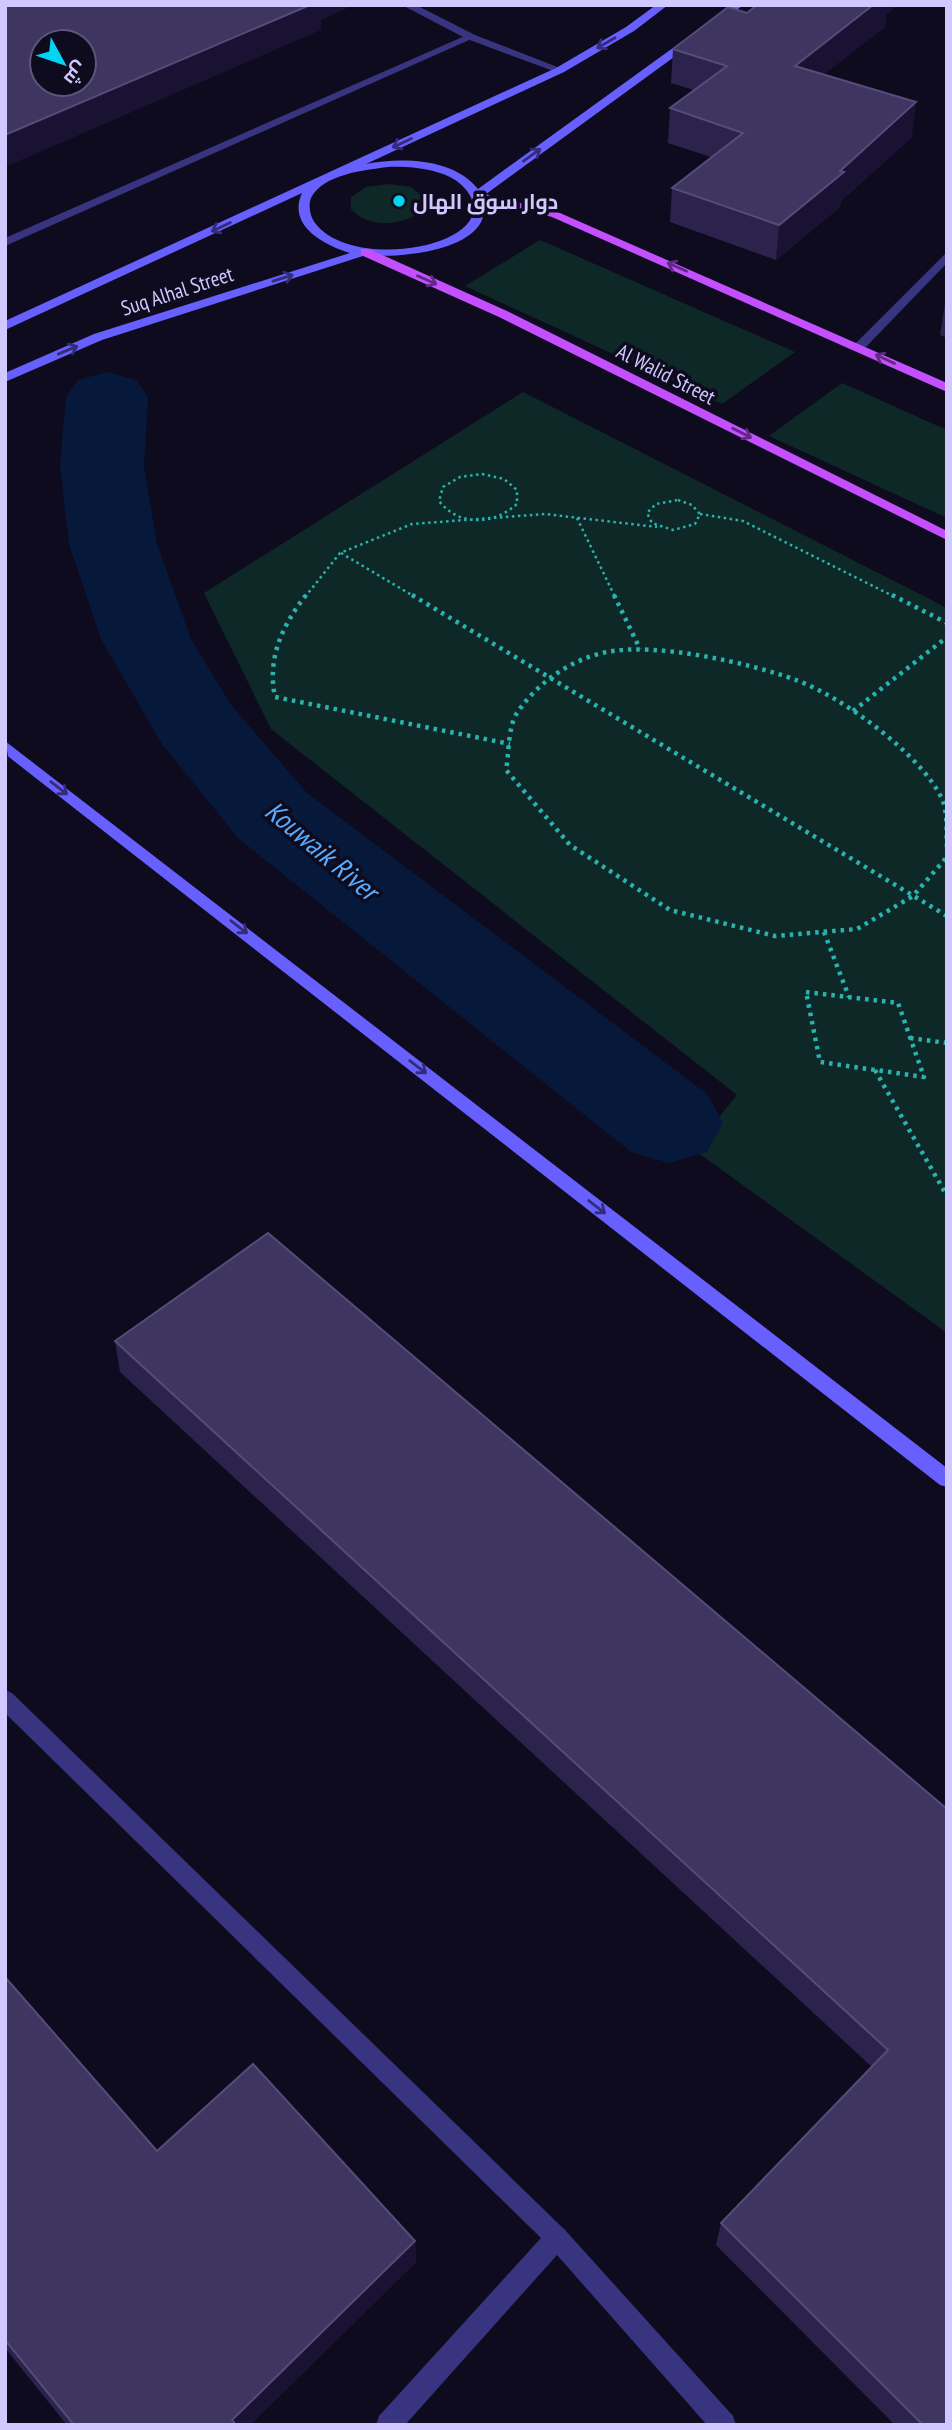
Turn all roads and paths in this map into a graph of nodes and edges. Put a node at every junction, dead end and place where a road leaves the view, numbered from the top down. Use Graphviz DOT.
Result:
graph roads {
  1 [pos="407,5"];
  2 [pos="663,5"];
  3 [pos="738,5"];
  4 [pos="471,37"];
  5 [pos="560,69"];
  6 [pos="328,177"];
  7 [pos="477,195"];
  8 [pos="5,242"];
  9 [pos="365,252"];
  10 [pos="947,256"];
  11 [pos="5,326"];
  12 [pos="859,347"];
  13 [pos="5,377"];
  14 [pos="947,388"];
  15 [pos="699,514"];
  16 [pos="577,518"];
  17 [pos="482,521"];
  18 [pos="657,527"];
  19 [pos="947,536"];
  20 [pos="340,553"];
  21 [pos="947,623"];
  22 [pos="947,637"];
  23 [pos="640,649"];
  24 [pos="548,677"];
  25 [pos="853,712"];
  26 [pos="510,744"];
  27 [pos="5,746"];
  28 [pos="945,814"];
  29 [pos="947,847"];
  30 [pos="947,857"];
  31 [pos="914,896"];
  32 [pos="947,916"];
  33 [pos="824,932"];
  34 [pos="849,997"];
  35 [pos="910,1038"];
  36 [pos="947,1043"];
  37 [pos="875,1070"];
  38 [pos="947,1196"];
  39 [pos="947,1479"];
  40 [pos="5,1699"];
  41 [pos="557,2238"];
  42 [pos="388,2425"];
  43 [pos="723,2425"];
  1 -- 4 [label="street"];
  2 -- 5 [label="main road, one-way"];
  7 -- 3 [label="main road, one-way"];
  4 -- 5 [label="street"];
  4 -- 8 [label="street"];
  5 -- 6 [label="main road, one-way"];
  6 -- 7 [label="main road"];
  6 -- 9 [label="main road"];
  6 -- 11 [label="main road, Suq Alhal Street, one-way"];
  7 -- 9 [label="main road"];
  12 -- 7 [label="main road, one-way"];
  13 -- 9 [label="main road, Suq Alhal Street, one-way"];
  9 -- 19 [label="main road, Al Walid Street, one-way"];
  10 -- 12 [label="street"];
  14 -- 12 [label="main road, one-way"];
  15 -- 18 [label="path"];
  15 -- 18 [label="path"];
  15 -- 21 [label="path"];
  16 -- 17 [label="path"];
  16 -- 18 [label="path"];
  16 -- 23 [label="path"];
  17 -- 17 [label="path"];
  17 -- 20 [label="path"];
  20 -- 24 [label="path"];
  20 -- 26 [label="path"];
  22 -- 25 [label="path"];
  23 -- 24 [label="path"];
  23 -- 25 [label="path"];
  24 -- 26 [label="path"];
  24 -- 31 [label="path"];
  25 -- 28 [label="path"];
  26 -- 33 [label="path"];
  27 -- 39 [label="main road, one-way"];
  28 -- 29 [label="path"];
  30 -- 31 [label="path"];
  31 -- 32 [label="path"];
  31 -- 33 [label="path"];
  33 -- 34 [label="path"];
  34 -- 35 [label="path"];
  34 -- 37 [label="path"];
  35 -- 36 [label="path"];
  35 -- 37 [label="path"];
  37 -- 38 [label="path"];
  40 -- 41 [label="street"];
  41 -- 42 [label="street"];
  41 -- 43 [label="street"];
}
